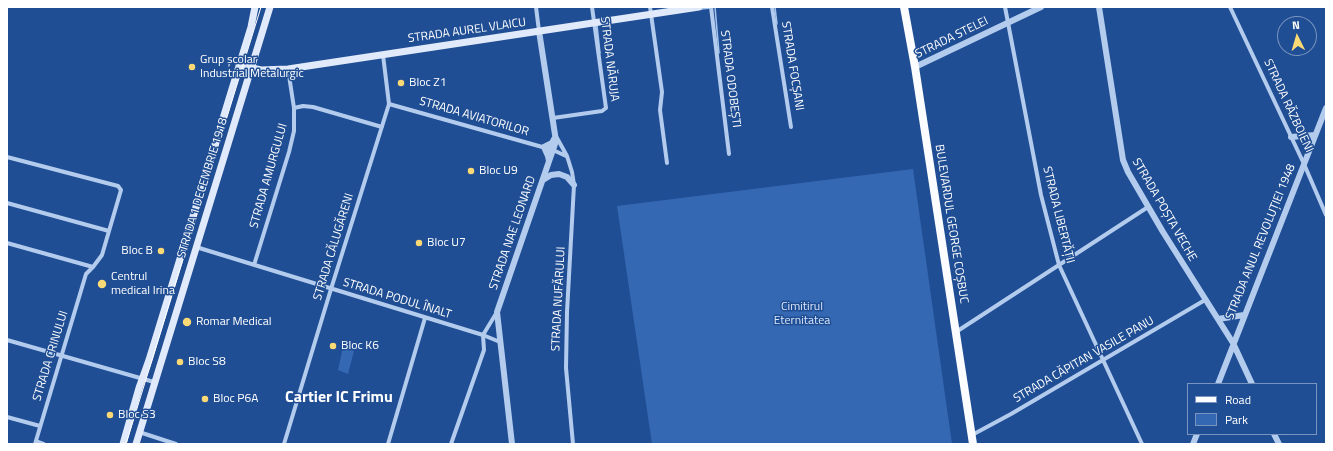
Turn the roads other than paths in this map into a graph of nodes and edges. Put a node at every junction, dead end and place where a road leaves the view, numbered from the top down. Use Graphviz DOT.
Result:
graph roads {
  1 [pos="255,7"];
  2 [pos="270,7"];
  3 [pos="536,7"];
  4 [pos="592,7"];
  5 [pos="699,7"];
  6 [pos="711,7"];
  7 [pos="772,7"];
  8 [pos="904,7"];
  9 [pos="1005,7"];
  10 [pos="1041,7"];
  11 [pos="1099,7"];
  12 [pos="1230,7"];
  13 [pos="650,11"];
  14 [pos="594,23"];
  15 [pos="1007,23"];
  16 [pos="539,32"];
  17 [pos="384,55"];
  18 [pos="239,65"];
  19 [pos="915,67"];
  20 [pos="252,68"];
  21 [pos="288,69"];
  22 [pos="389,104"];
  23 [pos="294,108"];
  24 [pos="1326,108"];
  25 [pos="553,118"];
  26 [pos="382,127"];
  27 [pos="791,127"];
  28 [pos="1315,135"];
  29 [pos="556,136"];
  30 [pos="1291,137"];
  31 [pos="544,148"];
  32 [pos="553,150"];
  33 [pos="729,154"];
  34 [pos="566,156"];
  35 [pos="7,157"];
  36 [pos="549,162"];
  37 [pos="667,163"];
  38 [pos="1304,164"];
  39 [pos="543,180"];
  40 [pos="574,185"];
  41 [pos="7,203"];
  42 [pos="1148,207"];
  43 [pos="1326,215"];
  44 [pos="109,231"];
  45 [pos="7,243"];
  46 [pos="196,248"];
  47 [pos="254,265"];
  48 [pos="1059,265"];
  49 [pos="93,267"];
  50 [pos="331,289"];
  51 [pos="1205,300"];
  52 [pos="497,312"];
  53 [pos="1244,315"];
  54 [pos="425,318"];
  55 [pos="1218,319"];
  56 [pos="956,332"];
  57 [pos="483,335"];
  58 [pos="7,340"];
  59 [pos="500,342"];
  60 [pos="1233,343"];
  61 [pos="62,355"];
  62 [pos="1103,360"];
  63 [pos="142,378"];
  64 [pos="154,382"];
  65 [pos="1218,383"];
  66 [pos="1252,383"];
  67 [pos="7,417"];
  68 [pos="40,426"];
  69 [pos="140,432"];
  70 [pos="972,435"];
  71 [pos="1274,435"];
  72 [pos="35,443"];
  73 [pos="44,444"];
  74 [pos="123,444"];
  75 [pos="136,444"];
  76 [pos="176,444"];
  77 [pos="284,444"];
  78 [pos="388,444"];
  79 [pos="451,444"];
  80 [pos="512,444"];
  81 [pos="573,444"];
  82 [pos="973,444"];
  83 [pos="1142,444"];
  84 [pos="1279,444"];
  1 -- 18 [label="main road, STRADA 1 DECEMBRIE 1918"];
  2 -- 20 [label="main road, STRADA 1 DECEMBRIE 1918"];
  3 -- 16 [label="street"];
  4 -- 14 [label="street, STRADA NĂRUJA"];
  5 -- 13 [label="main road, STRADA AUREL VLAICU"];
  6 -- 33 [label="street, STRADA ODOBEȘTI"];
  7 -- 27 [label="street, STRADA FOCȘANI"];
  8 -- 19 [label="main road, BULEVARDUL GEORGE COȘBUC"];
  9 -- 15 [label="street, STRADA LIBERTĂȚII"];
  10 -- 15 [label="street, STRADA STELEI"];
  11 -- 42 [label="street, STRADA POȘTA VECHE"];
  12 -- 30 [label="street, STRADA RĂZBOIENI"];
  13 -- 14 [label="main road, STRADA AUREL VLAICU"];
  13 -- 37 [label="street"];
  14 -- 16 [label="main road, STRADA AUREL VLAICU"];
  14 -- 25 [label="street, STRADA NĂRUJA"];
  15 -- 19 [label="street, STRADA STELEI"];
  15 -- 48 [label="street, STRADA LIBERTĂȚII"];
  16 -- 17 [label="main road, STRADA AUREL VLAICU"];
  16 -- 25 [label="street, STRADA NAE LEONARD"];
  17 -- 21 [label="main road, STRADA AUREL VLAICU"];
  17 -- 22 [label="street, STRADA CĂLUGĂRENI"];
  18 -- 20 [label="main road, STRADA AUREL VLAICU"];
  18 -- 63 [label="main road, STRADA 1 DECEMBRIE 1918"];
  19 -- 56 [label="main road, BULEVARDUL GEORGE COȘBUC"];
  20 -- 21 [label="main road, STRADA AUREL VLAICU"];
  20 -- 46 [label="main road, STRADA 1 DECEMBRIE 1918"];
  21 -- 23 [label="street, STRADA AMURGULUI"];
  22 -- 26 [label="street, STRADA CĂLUGĂRENI"];
  22 -- 31 [label="street, STRADA AVIATORILOR"];
  23 -- 26 [label="street"];
  23 -- 47 [label="street, STRADA AMURGULUI"];
  24 -- 28 [label="street, STRADA ANUL REVOLUȚIEI 1948"];
  25 -- 29 [label="street, STRADA NAE LEONARD"];
  26 -- 50 [label="street, STRADA CĂLUGĂRENI"];
  28 -- 30 [label="street"];
  28 -- 38 [label="street, STRADA ANUL REVOLUȚIEI 1948"];
  29 -- 31 [label="street"];
  29 -- 32 [label="street, STRADA NAE LEONARD"];
  29 -- 34 [label="street, STRADA NUFĂRULUI"];
  30 -- 38 [label="street, STRADA RĂZBOIENI"];
  31 -- 32 [label="street, STRADA AVIATORILOR"];
  31 -- 36 [label="street"];
  32 -- 34 [label="street"];
  32 -- 36 [label="street, STRADA NAE LEONARD"];
  34 -- 40 [label="street, STRADA NUFĂRULUI"];
  35 -- 44 [label="street"];
  36 -- 39 [label="street, STRADA NAE LEONARD"];
  38 -- 43 [label="street, STRADA RĂZBOIENI"];
  38 -- 53 [label="street, STRADA ANUL REVOLUȚIEI 1948"];
  39 -- 40 [label="street"];
  39 -- 52 [label="street, STRADA NAE LEONARD"];
  40 -- 81 [label="street, STRADA NUFĂRULUI"];
  41 -- 44 [label="street"];
  42 -- 48 [label="street"];
  42 -- 51 [label="street, STRADA POȘTA VECHE"];
  44 -- 49 [label="street"];
  45 -- 49 [label="street"];
  46 -- 47 [label="street, STRADA PODUL ÎNALT"];
  46 -- 64 [label="main road, STRADA 1 DECEMBRIE 1918"];
  47 -- 50 [label="street, STRADA PODUL ÎNALT"];
  48 -- 56 [label="street"];
  48 -- 62 [label="street, STRADA LIBERTĂȚII"];
  49 -- 61 [label="street, STRADA CRINULUI"];
  50 -- 54 [label="street, STRADA PODUL ÎNALT"];
  50 -- 77 [label="street, STRADA CĂLUGĂRENI"];
  51 -- 55 [label="street, STRADA POȘTA VECHE"];
  51 -- 62 [label="street, STRADA CĂPITAN VASILE PANU"];
  52 -- 57 [label="street"];
  52 -- 59 [label="street, STRADA NAE LEONARD"];
  53 -- 55 [label="street"];
  53 -- 60 [label="street, STRADA ANUL REVOLUȚIEI 1948"];
  54 -- 57 [label="street, STRADA PODUL ÎNALT"];
  54 -- 78 [label="street"];
  55 -- 60 [label="street, STRADA POȘTA VECHE"];
  56 -- 70 [label="main road, BULEVARDUL GEORGE COȘBUC"];
  57 -- 59 [label="street, STRADA PODUL ÎNALT"];
  57 -- 79 [label="street"];
  58 -- 61 [label="street"];
  59 -- 80 [label="street, STRADA NAE LEONARD"];
  60 -- 65 [label="street, STRADA ANUL REVOLUȚIEI 1948"];
  60 -- 66 [label="street, STRADA POȘTA VECHE"];
  61 -- 63 [label="street"];
  61 -- 68 [label="street, STRADA CRINULUI"];
  62 -- 70 [label="street, STRADA CĂPITAN VASILE PANU"];
  62 -- 83 [label="street, STRADA LIBERTĂȚII"];
  63 -- 64 [label="street"];
  63 -- 74 [label="main road, STRADA 1 DECEMBRIE 1918"];
  64 -- 69 [label="main road, STRADA 1 DECEMBRIE 1918"];
  67 -- 68 [label="street"];
  68 -- 72 [label="street, STRADA CRINULUI"];
  69 -- 75 [label="main road, STRADA 1 DECEMBRIE 1918"];
  69 -- 76 [label="street"];
  70 -- 82 [label="main road, BULEVARDUL GEORGE COȘBUC"];
  71 -- 84 [label="street"];
  72 -- 73 [label="street"];
}
